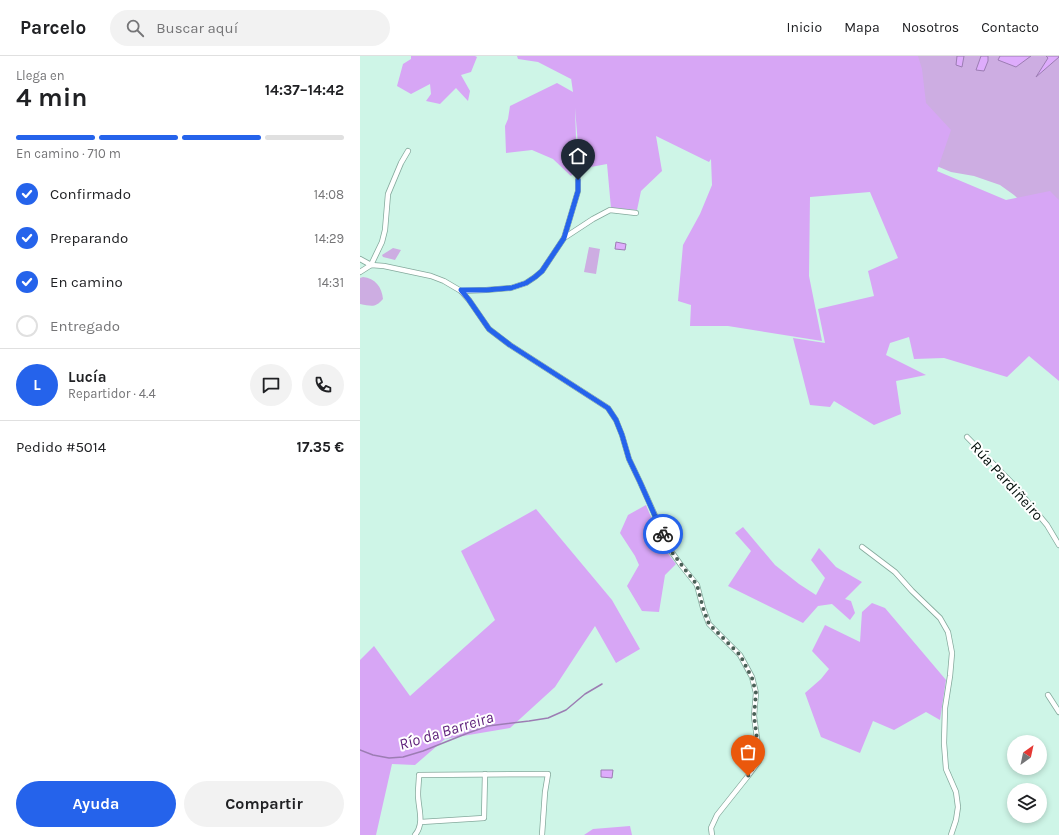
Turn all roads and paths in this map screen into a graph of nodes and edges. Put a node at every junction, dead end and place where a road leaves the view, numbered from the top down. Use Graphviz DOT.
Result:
graph roads {
  1 [pos="408,151"];
  2 [pos="578,170"];
  3 [pos="636,213"];
  4 [pos="564,238"];
  5 [pos="360,259"];
  6 [pos="371,265"];
  7 [pos="360,272"];
  8 [pos="461,290"];
  9 [pos="967,437"];
  10 [pos="1059,545"];
  11 [pos="862,547"];
  12 [pos="1048,695"];
  13 [pos="1059,712"];
  14 [pos="485,774"];
  15 [pos="421,822"];
  16 [pos="415,835"];
  17 [pos="542,835"];
  18 [pos="712,835"];
  19 [pos="951,835"];
  1 -- 6 [label="street"];
  2 -- 4 [label="street"];
  3 -- 4 [label="street"];
  4 -- 8 [label="street"];
  5 -- 6 [label="street"];
  6 -- 7 [label="street"];
  6 -- 8 [label="street"];
  8 -- 18 [label="street"];
  9 -- 10 [label="street, Rúa Pardiñeiro"];
  11 -- 19 [label="street"];
  12 -- 13 [label="street"];
  14 -- 15 [label="street"];
  14 -- 15 [label="street"];
  14 -- 17 [label="street"];
  15 -- 16 [label="street"];
}
